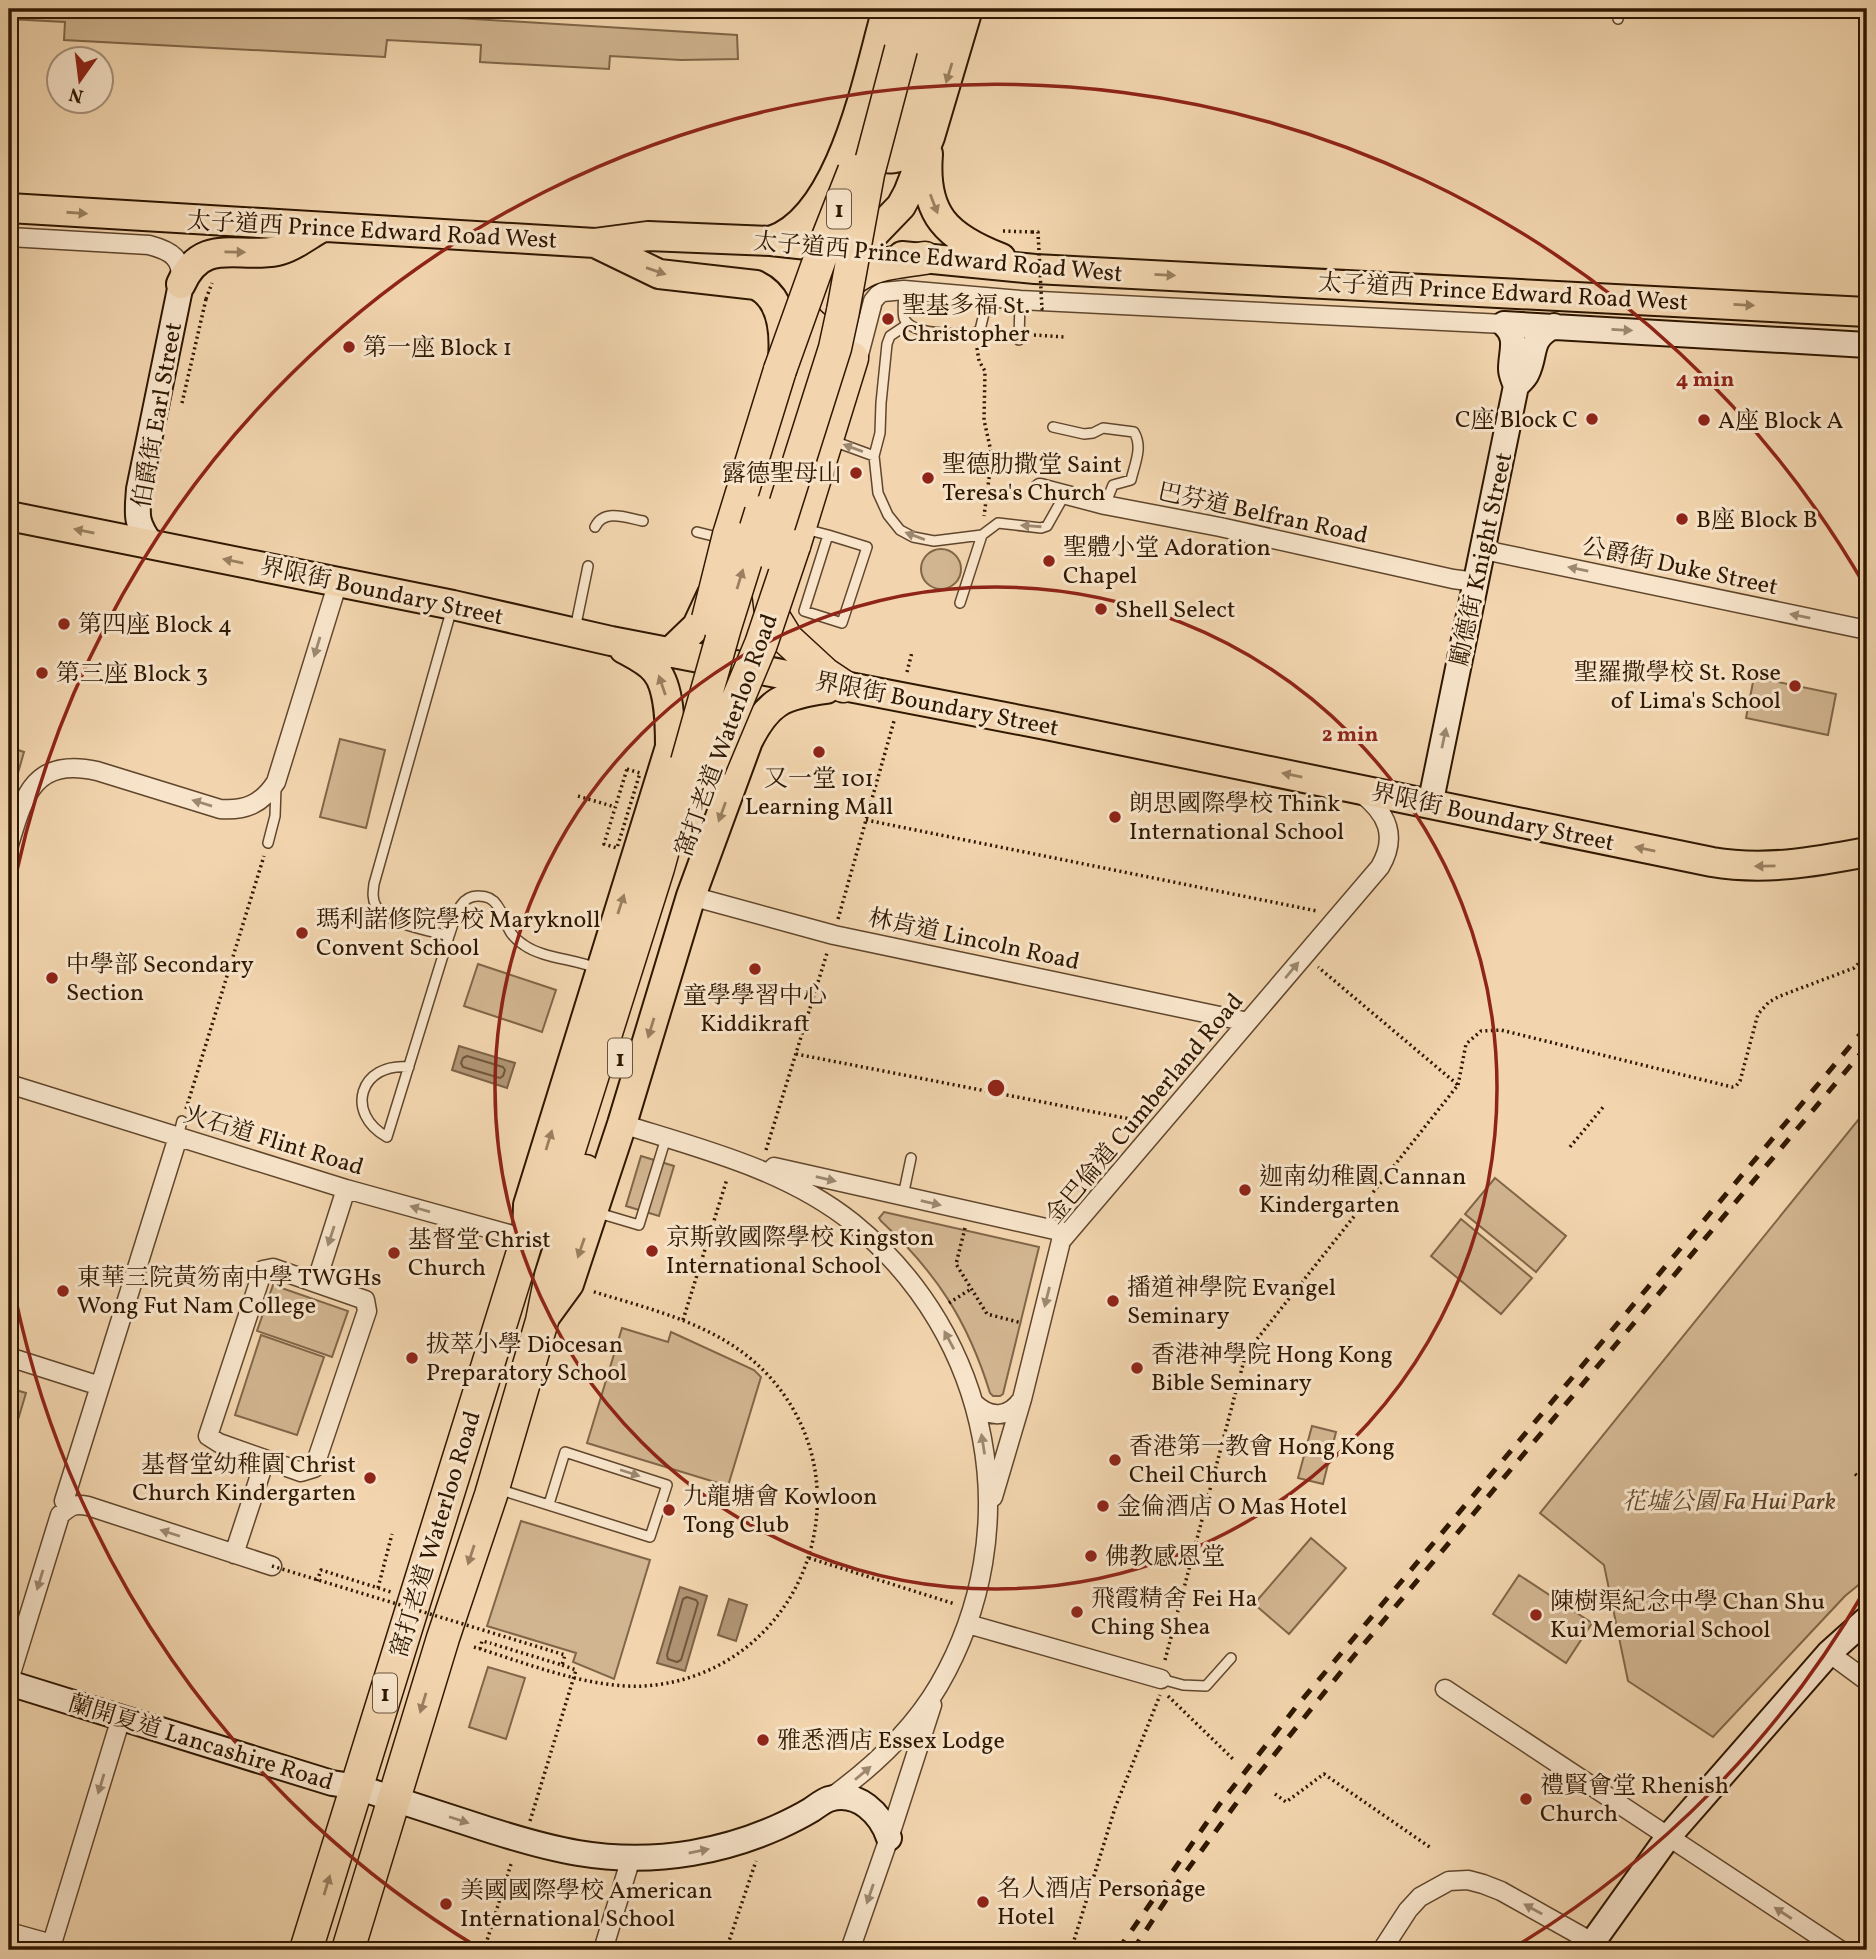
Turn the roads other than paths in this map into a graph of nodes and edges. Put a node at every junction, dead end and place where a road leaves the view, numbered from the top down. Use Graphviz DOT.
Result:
graph roads {
  1 [pos="887,9"];
  2 [pos="913,9"];
  3 [pos="941,9"];
  4 [pos="968,9"];
  5 [pos="914,51"];
  6 [pos="855,122"];
  7 [pos="930,137"];
  8 [pos="9,208"];
  9 [pos="321,228"];
  10 [pos="9,237"];
  11 [pos="771,241"];
  12 [pos="595,243"];
  13 [pos="857,250"];
  14 [pos="925,258"];
  15 [pos="1035,269"];
  16 [pos="181,284"];
  17 [pos="904,290"];
  18 [pos="988,297"];
  19 [pos="1020,300"];
  20 [pos="1867,312"];
  21 [pos="908,324"];
  22 [pos="1504,324"];
  23 [pos="1553,327"];
  24 [pos="1019,340"];
  25 [pos="1867,345"];
  26 [pos="782,379"];
  27 [pos="1516,386"];
  28 [pos="1053,427"];
  29 [pos="833,441"];
  30 [pos="874,456"];
  31 [pos="1040,488"];
  32 [pos="1065,494"];
  33 [pos="1105,505"];
  34 [pos="9,516"];
  35 [pos="643,521"];
  36 [pos="595,527"];
  37 [pos="805,529"];
  38 [pos="697,532"];
  39 [pos="828,535"];
  40 [pos="982,536"];
  41 [pos="730,541"];
  42 [pos="151,544"];
  43 [pos="1483,550"];
  44 [pos="588,566"];
  45 [pos="338,582"];
  46 [pos="1476,582"];
  47 [pos="960,603"];
  48 [pos="453,605"];
  49 [pos="1867,630"];
  50 [pos="574,633"];
  51 [pos="611,641"];
  52 [pos="669,653"];
  53 [pos="843,686"];
  54 [pos="678,755"];
  55 [pos="739,763"];
  56 [pos="276,782"];
  57 [pos="1348,786"];
  58 [pos="1430,805"];
  59 [pos="1867,832"];
  60 [pos="268,843"];
  61 [pos="12,850"];
  62 [pos="1867,852"];
  63 [pos="1818,861"];
  64 [pos="691,896"];
  65 [pos="449,936"];
  66 [pos="601,969"];
  67 [pos="1248,1022"];
  68 [pos="409,1067"];
  69 [pos="9,1084"];
  70 [pos="622,1124"];
  71 [pos="180,1129"];
  72 [pos="666,1138"];
  73 [pos="911,1158"];
  74 [pos="734,1169"];
  75 [pos="865,1188"];
  76 [pos="346,1189"];
  77 [pos="573,1195"];
  78 [pos="903,1196"];
  79 [pos="852,1223"];
  80 [pos="1068,1233"];
  81 [pos="527,1239"];
  82 [pos="316,1283"];
  83 [pos="9,1357"];
  84 [pos="100,1386"];
  85 [pos="1022,1399"];
  86 [pos="974,1403"];
  87 [pos="265,1460"];
  88 [pos="493,1488"];
  89 [pos="549,1504"];
  90 [pos="62,1508"];
  91 [pos="988,1514"];
  92 [pos="234,1555"];
  93 [pos="271,1569"];
  94 [pos="1867,1619"];
  95 [pos="968,1624"];
  96 [pos="1829,1653"];
  97 [pos="1231,1658"];
  98 [pos="1161,1679"];
  99 [pos="9,1681"];
  100 [pos="1867,1681"];
  101 [pos="938,1687"];
  102 [pos="1445,1689"];
  103 [pos="121,1718"];
  104 [pos="357,1787"];
  105 [pos="394,1799"];
  106 [pos="830,1799"];
  107 [pos="1668,1836"];
  108 [pos="890,1838"];
  109 [pos="631,1858"];
  110 [pos="9,1931"];
  111 [pos="1590,1946"];
  112 [pos="51,1947"];
  113 [pos="306,1950"];
  114 [pos="348,1950"];
  115 [pos="603,1950"];
  116 [pos="850,1950"];
  117 [pos="1382,1950"];
  118 [pos="1840,1950"];
  1 -- 6 [label="main road"];
  2 -- 5 [label="highway, 窩打老道 Waterloo Road / 1"];
  3 -- 5 [label="highway, 窩打老道 Waterloo Road / 1"];
  4 -- 7 [label="main road, one-way"];
  5 -- 53 [label="highway, bridge"];
  5 -- 54 [label="highway, 窩打老道 Waterloo Road / 1, bridge"];
  5 -- 77 [label="highway, 窩打老道 Waterloo Road / 1, bridge"];
  6 -- 7 [label="main road"];
  6 -- 11 [label="main road"];
  7 -- 13 [label="main road"];
  7 -- 15 [label="main road, one-way"];
  8 -- 9 [label="main road, 太子道西 Prince Edward Road West, one-way"];
  9 -- 12 [label="main road, 太子道西 Prince Edward Road West"];
  16 -- 9 [label="main road, one-way"];
  10 -- 16 [label="street, 太子道西 Prince Edward Road West"];
  11 -- 12 [label="main road, 太子道西 Prince Edward Road West"];
  11 -- 13 [label="main road, 太子道西 Prince Edward Road West"];
  12 -- 26 [label="main road, one-way"];
  13 -- 14 [label="main road, 太子道西 Prince Edward Road West"];
  13 -- 26 [label="main road"];
  14 -- 15 [label="main road, 太子道西 Prince Edward Road West"];
  54 -- 14 [label="highway, one-way, bridge"];
  15 -- 20 [label="main road, 太子道西 Prince Edward Road West, one-way"];
  16 -- 42 [label="street, 伯爵街 Earl Street"];
  17 -- 18 [label="street, 太子道西 Prince Edward Road West"];
  17 -- 21 [label="lane"];
  17 -- 29 [label="street, 太子道西 Prince Edward Road West"];
  18 -- 19 [label="street, 太子道西 Prince Edward Road West"];
  18 -- 21 [label="lane"];
  19 -- 22 [label="street, 太子道西 Prince Edward Road West"];
  19 -- 24 [label="lane"];
  21 -- 30 [label="lane"];
  22 -- 23 [label="street, 太子道西 Prince Edward Road West"];
  22 -- 27 [label="street"];
  23 -- 25 [label="street, 太子道西 Prince Edward Road West, one-way"];
  23 -- 27 [label="street, 勵德街 Knight Street"];
  26 -- 41 [label="main road"];
  27 -- 43 [label="street, 勵德街 Knight Street"];
  28 -- 33 [label="lane"];
  30 -- 29 [label="lane, one-way"];
  29 -- 37 [label="street"];
  40 -- 30 [label="lane, one-way"];
  31 -- 32 [label="street, 巴芬道 Belfran Road"];
  32 -- 33 [label="street, 巴芬道 Belfran Road"];
  32 -- 40 [label="lane, one-way"];
  33 -- 46 [label="street, 巴芬道 Belfran Road"];
  42 -- 34 [label="main road, 界限街 Boundary Street, one-way"];
  35 -- 36 [label="lane"];
  37 -- 39 [label="lane"];
  38 -- 41 [label="lane"];
  39 -- 39 [label="lane"];
  40 -- 47 [label="lane"];
  41 -- 52 [label="main road"];
  45 -- 42 [label="main road, 界限街 Boundary Street, one-way"];
  43 -- 46 [label="street, 勵德街 Knight Street"];
  49 -- 43 [label="street, 公爵街 Duke Street, one-way"];
  44 -- 50 [label="lane"];
  45 -- 48 [label="main road, 界限街 Boundary Street"];
  45 -- 56 [label="street, one-way"];
  58 -- 46 [label="street, 勵德街 Knight Street, one-way"];
  48 -- 50 [label="main road, 界限街 Boundary Street"];
  48 -- 65 [label="lane"];
  50 -- 51 [label="main road, 界限街 Boundary Street"];
  51 -- 52 [label="main road, 界限街 Boundary Street"];
  54 -- 51 [label="main road, 窩打老道 Waterloo Road, one-way"];
  52 -- 53 [label="main road, 界限街 Boundary Street"];
  53 -- 55 [label="main road, 窩打老道 Waterloo Road"];
  57 -- 53 [label="main road, 界限街 Boundary Street, one-way"];
  54 -- 55 [label="main road"];
  66 -- 54 [label="main road, 窩打老道 Waterloo Road, one-way"];
  54 -- 77 [label="highway, 窩打老道 Waterloo Road / 1"];
  55 -- 64 [label="main road, 窩打老道 Waterloo Road, one-way"];
  56 -- 60 [label="lane"];
  56 -- 61 [label="street, one-way"];
  57 -- 58 [label="main road, 界限街 Boundary Street"];
  67 -- 57 [label="street, 金巴倫道 Cumberland Road, one-way"];
  63 -- 58 [label="main road, 界限街 Boundary Street, one-way"];
  59 -- 63 [label="main road"];
  62 -- 63 [label="main road, 界限街 Boundary Street"];
  64 -- 67 [label="street, 林肯道 Lincoln Road"];
  64 -- 70 [label="main road, 窩打老道 Waterloo Road, one-way"];
  65 -- 66 [label="lane"];
  65 -- 68 [label="lane"];
  81 -- 66 [label="main road, 窩打老道 Waterloo Road, one-way"];
  67 -- 80 [label="street, 金巴倫道 Cumberland Road"];
  68 -- 68 [label="lane"];
  69 -- 71 [label="street, 火石道 Flint Road"];
  70 -- 72 [label="street"];
  70 -- 77 [label="main road, 窩打老道 Waterloo Road"];
  71 -- 76 [label="street, 火石道 Flint Road"];
  71 -- 84 [label="street"];
  72 -- 74 [label="street"];
  72 -- 77 [label="lane"];
  73 -- 78 [label="lane"];
  74 -- 75 [label="street, one-way"];
  74 -- 79 [label="street"];
  75 -- 78 [label="street"];
  75 -- 79 [label="street"];
  81 -- 76 [label="street, 火石道 Flint Road, one-way"];
  76 -- 82 [label="street, one-way"];
  77 -- 81 [label="highway, 窩打老道 Waterloo Road / 1"];
  77 -- 88 [label="highway, 窩打老道 Waterloo Road / 1, one-way"];
  78 -- 80 [label="street, one-way"];
  86 -- 79 [label="street, one-way"];
  80 -- 85 [label="street, 金巴倫道 Cumberland Road, one-way"];
  81 -- 104 [label="highway, 窩打老道 Waterloo Road / 1"];
  82 -- 87 [label="street"];
  82 -- 87 [label="street"];
  83 -- 84 [label="street"];
  84 -- 90 [label="street"];
  85 -- 86 [label="street"];
  85 -- 91 [label="street, 金巴倫道 Cumberland Road"];
  91 -- 86 [label="street, one-way"];
  87 -- 92 [label="street"];
  88 -- 89 [label="lane"];
  88 -- 105 [label="highway, 窩打老道 Waterloo Road / 1, one-way"];
  89 -- 89 [label="lane, one-way"];
  92 -- 90 [label="street, one-way"];
  90 -- 99 [label="street, one-way"];
  91 -- 95 [label="street"];
  92 -- 93 [label="street"];
  94 -- 96 [label="street"];
  95 -- 98 [label="street"];
  95 -- 101 [label="street"];
  96 -- 100 [label="street"];
  96 -- 107 [label="street"];
  97 -- 98 [label="lane"];
  99 -- 103 [label="street, 蘭開夏道 Lancashire Road"];
  106 -- 101 [label="street, one-way"];
  101 -- 108 [label="street"];
  102 -- 107 [label="street"];
  103 -- 104 [label="street, 蘭開夏道 Lancashire Road"];
  103 -- 112 [label="street, one-way"];
  104 -- 105 [label="street, 蘭開夏道 Lancashire Road"];
  113 -- 104 [label="highway, 窩打老道 Waterloo Road / 1, one-way"];
  105 -- 109 [label="street, 蘭開夏道 Lancashire Road, one-way"];
  105 -- 114 [label="highway, 窩打老道 Waterloo Road / 1"];
  106 -- 108 [label="street"];
  109 -- 106 [label="street, 蘭開夏道 Lancashire Road, one-way"];
  107 -- 111 [label="street"];
  118 -- 107 [label="street, one-way"];
  108 -- 116 [label="street, one-way"];
  109 -- 115 [label="street"];
  110 -- 112 [label="street"];
  111 -- 117 [label="street, one-way"];
}
